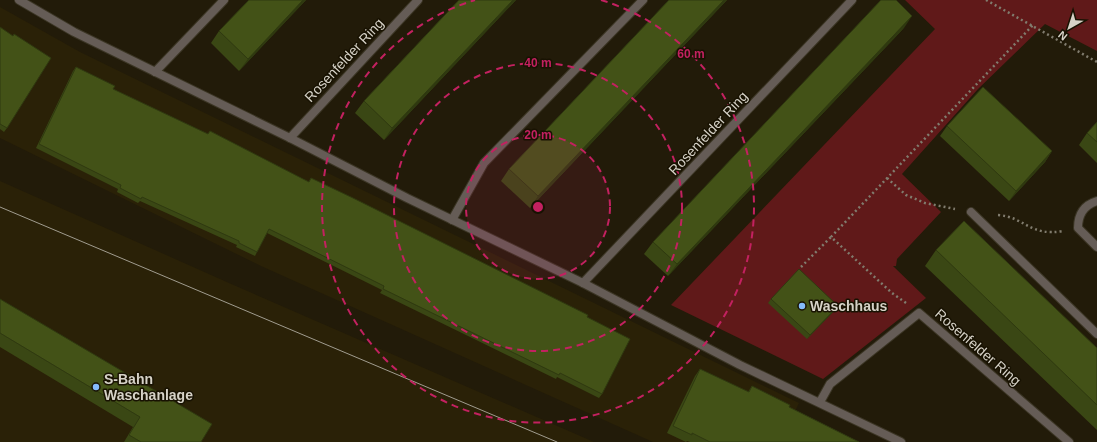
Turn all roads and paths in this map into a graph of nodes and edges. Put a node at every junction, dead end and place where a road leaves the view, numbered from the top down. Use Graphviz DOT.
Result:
graph roads {
  1 [pos="21,0"];
  2 [pos="224,0"];
  3 [pos="418,0"];
  4 [pos="643,0"];
  5 [pos="852,0"];
  6 [pos="986,0"];
  7 [pos="1032,24"];
  8 [pos="1097,62"];
  9 [pos="155,72"];
  10 [pos="290,138"];
  11 [pos="1097,201"];
  12 [pos="971,212"];
  13 [pos="452,220"];
  14 [pos="831,237"];
  15 [pos="1097,247"];
  16 [pos="801,267"];
  17 [pos="583,283"];
  18 [pos="919,313"];
  19 [pos="1097,334"];
  20 [pos="820,402"];
  21 [pos="901,442"];
  22 [pos="1069,442"];
  1 -- 9 [label="street"];
  2 -- 9 [label="street"];
  3 -- 10 [label="street, Rosenfelder Ring"];
  4 -- 13 [label="street"];
  5 -- 17 [label="street, Rosenfelder Ring"];
  6 -- 7 [label="path"];
  7 -- 8 [label="path"];
  7 -- 14 [label="path"];
  9 -- 10 [label="street"];
  10 -- 13 [label="street"];
  11 -- 15 [label="street"];
  12 -- 19 [label="street"];
  13 -- 17 [label="street"];
  14 -- 16 [label="path"];
  14 -- 18 [label="path"];
  17 -- 20 [label="street"];
  18 -- 20 [label="street, Rosenfelder Ring"];
  18 -- 22 [label="street, Rosenfelder Ring"];
  20 -- 21 [label="street"];
}
